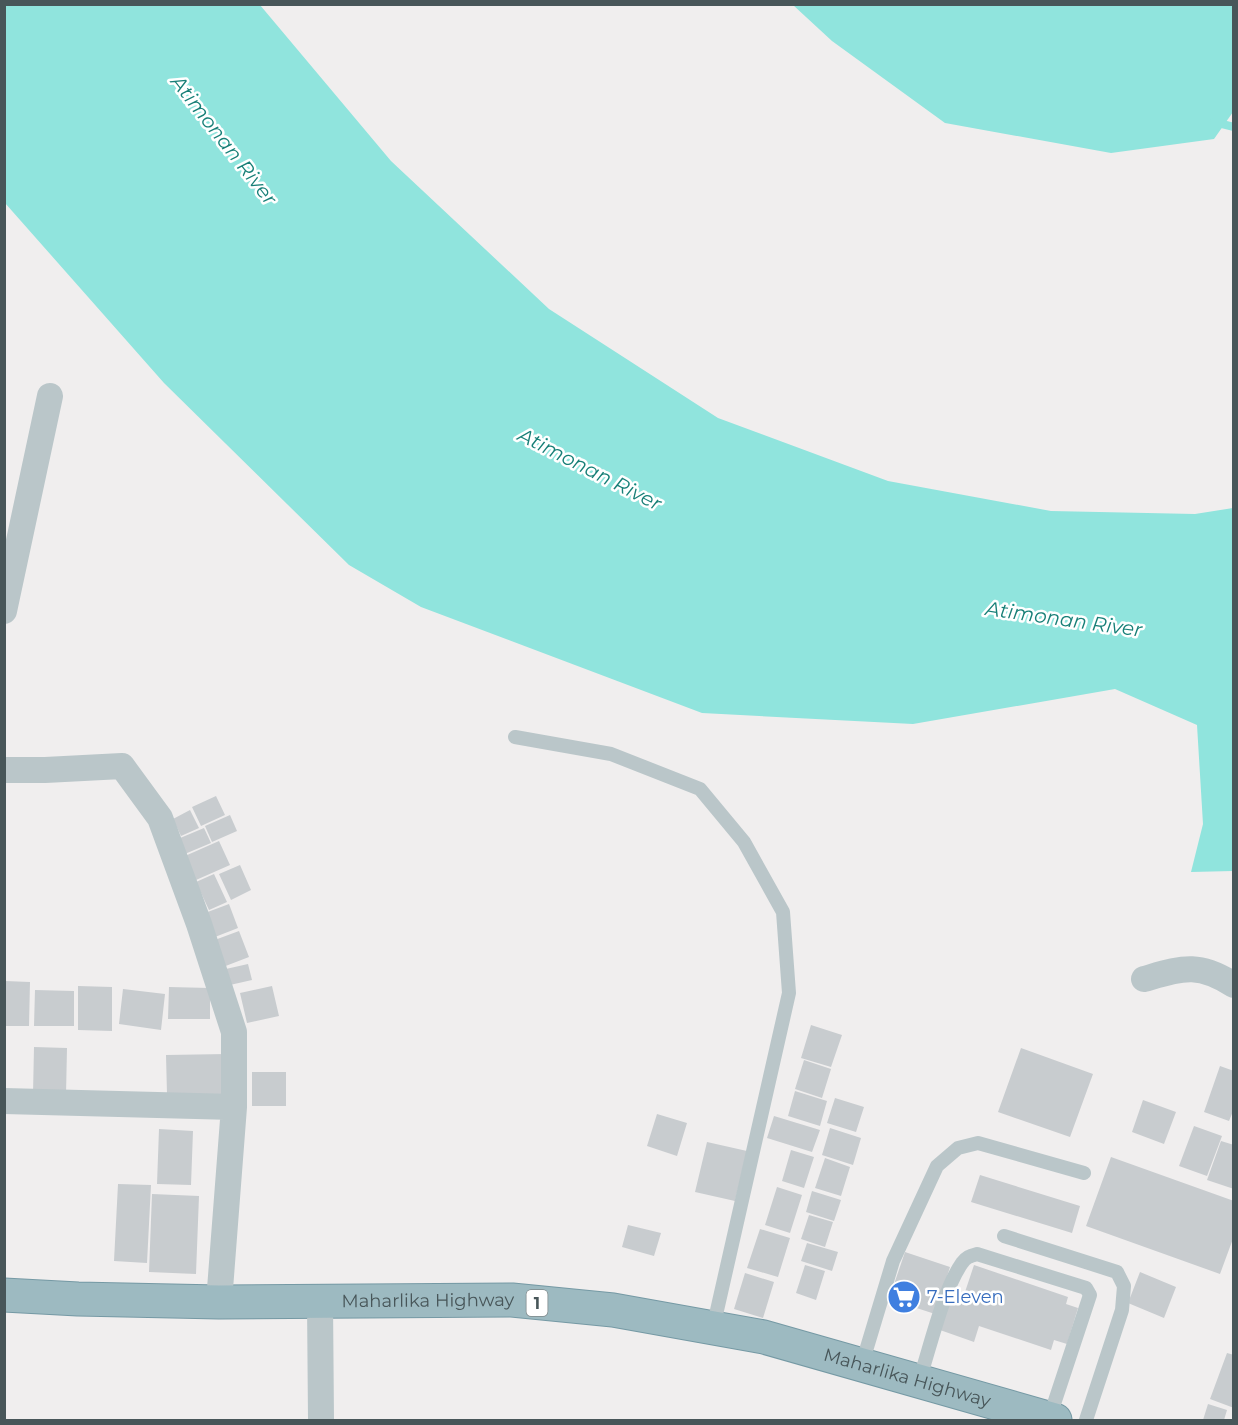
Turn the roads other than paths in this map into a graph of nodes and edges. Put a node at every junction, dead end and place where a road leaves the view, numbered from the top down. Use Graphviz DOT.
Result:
graph roads {
  1 [pos="50,396"];
  2 [pos="4,611"];
  3 [pos="515,737"];
  4 [pos="4,770"];
  5 [pos="1144,979"];
  6 [pos="1233,985"];
  7 [pos="4,1101"];
  8 [pos="234,1107"];
  9 [pos="1084,1173"];
  10 [pos="1004,1236"];
  11 [pos="4,1294"];
  12 [pos="219,1302"];
  13 [pos="320,1302"];
  14 [pos="713,1328"];
  15 [pos="862,1364"];
  16 [pos="919,1381"];
  17 [pos="321,1420"];
  18 [pos="1052,1420"];
  19 [pos="1086,1420"];
  1 -- 2 [label="street"];
  3 -- 14 [label="lane"];
  4 -- 8 [label="street"];
  5 -- 6 [label="street"];
  7 -- 8 [label="street"];
  8 -- 12 [label="street"];
  9 -- 15 [label="lane"];
  10 -- 19 [label="lane"];
  11 -- 12 [label="highway, Maharlika Highway / 1"];
  12 -- 13 [label="highway, Maharlika Highway / 1"];
  13 -- 14 [label="highway, Maharlika Highway / 1"];
  13 -- 17 [label="street"];
  14 -- 15 [label="highway, Maharlika Highway / 1"];
  15 -- 16 [label="highway, Maharlika Highway / 1"];
  16 -- 18 [label="highway, Maharlika Highway / 1"];
  16 -- 18 [label="lane"];
}
